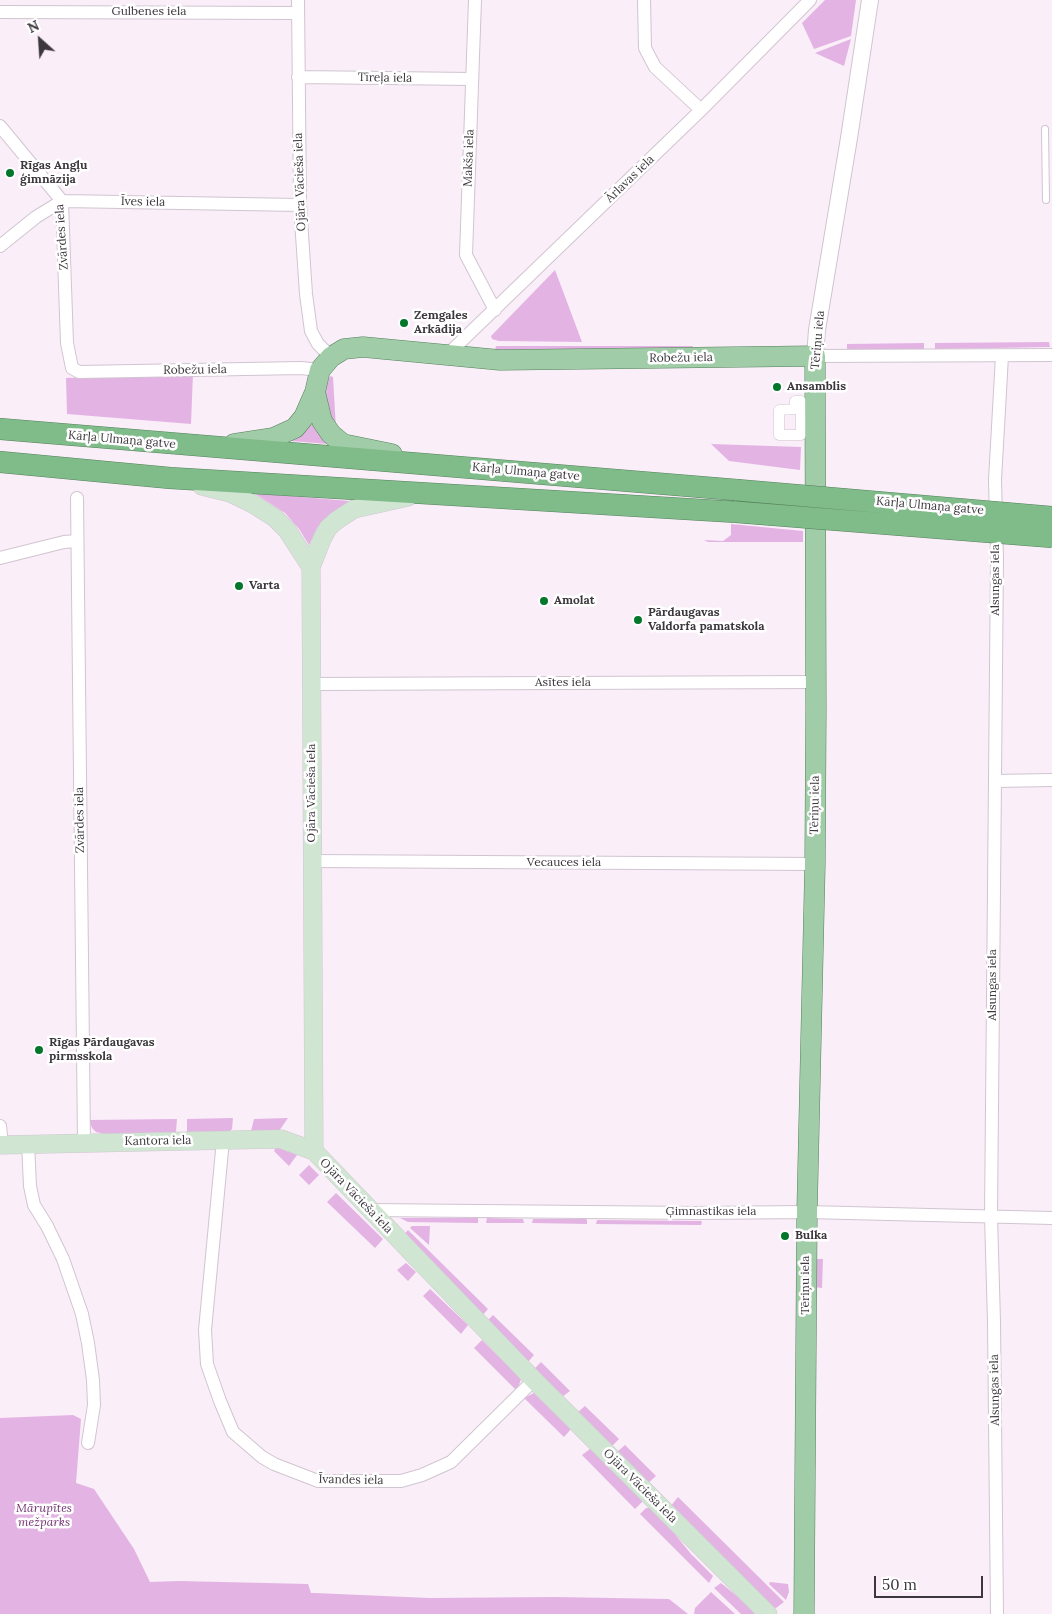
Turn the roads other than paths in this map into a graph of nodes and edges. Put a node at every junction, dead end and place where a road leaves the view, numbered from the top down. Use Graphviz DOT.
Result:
graph roads {
  1 [pos="298,0"];
  2 [pos="475,0"];
  3 [pos="644,0"];
  4 [pos="810,0"];
  5 [pos="870,0"];
  6 [pos="0,12"];
  7 [pos="298,13"];
  8 [pos="298,77"];
  9 [pos="472,79"];
  10 [pos="701,110"];
  11 [pos="0,126"];
  12 [pos="1045,130"];
  13 [pos="1049,137"];
  14 [pos="1046,200"];
  15 [pos="62,201"];
  16 [pos="300,205"];
  17 [pos="0,246"];
  18 [pos="496,310"];
  19 [pos="447,355"];
  20 [pos="1052,355"];
  21 [pos="815,356"];
  22 [pos="1002,356"];
  23 [pos="325,364"];
  24 [pos="72,368"];
  25 [pos="315,392"];
  26 [pos="0,429"];
  27 [pos="210,447"];
  28 [pos="0,462"];
  29 [pos="446,466"];
  30 [pos="170,478"];
  31 [pos="426,493"];
  32 [pos="77,498"];
  33 [pos="1052,516"];
  34 [pos="1052,537"];
  35 [pos="77,541"];
  36 [pos="0,558"];
  37 [pos="311,567"];
  38 [pos="815,682"];
  39 [pos="312,684"];
  40 [pos="1052,780"];
  41 [pos="995,781"];
  42 [pos="312,861"];
  43 [pos="814,864"];
  44 [pos="0,1126"];
  45 [pos="224,1140"];
  46 [pos="84,1143"];
  47 [pos="28,1144"];
  48 [pos="1,1145"];
  49 [pos="314,1152"];
  50 [pos="369,1210"];
  51 [pos="807,1212"];
  52 [pos="991,1216"];
  53 [pos="1052,1218"];
  54 [pos="534,1380"];
  55 [pos="88,1443"];
  56 [pos="768,1614"];
  57 [pos="804,1614"];
  58 [pos="997,1614"];
  1 -- 7 [label="street, Ojāra Vācieša iela"];
  2 -- 9 [label="street, Makša iela"];
  3 -- 10 [label="street"];
  4 -- 10 [label="street, Ārlavas iela"];
  5 -- 21 [label="street, Tēriņu iela"];
  6 -- 7 [label="street, Gulbenes iela"];
  7 -- 8 [label="street, Ojāra Vācieša iela"];
  8 -- 9 [label="street, Tīreļa iela"];
  8 -- 16 [label="street, Ojāra Vācieša iela"];
  9 -- 18 [label="street, Makša iela"];
  10 -- 18 [label="street, Ārlavas iela"];
  11 -- 15 [label="street, Zvārdes iela"];
  12 -- 13 [label="lane"];
  13 -- 14 [label="lane"];
  15 -- 16 [label="street, Īves iela"];
  15 -- 17 [label="street"];
  15 -- 24 [label="street, Zvārdes iela"];
  16 -- 23 [label="street, Ojāra Vācieša iela"];
  18 -- 19 [label="street, Ārlavas iela"];
  19 -- 21 [label="main road, Robežu iela"];
  19 -- 23 [label="main road, Robežu iela"];
  20 -- 22 [label="street, Robežu iela"];
  21 -- 22 [label="street, Robežu iela"];
  21 -- 38 [label="main road, Tēriņu iela"];
  22 -- 41 [label="street, Alsungas iela"];
  23 -- 24 [label="street, Robežu iela"];
  23 -- 25 [label="main road"];
  25 -- 27 [label="main road"];
  25 -- 29 [label="main road"];
  26 -- 27 [label="highway, Kārļa Ulmaņa gatve"];
  27 -- 29 [label="highway, Kārļa Ulmaņa gatve"];
  28 -- 30 [label="highway, Kārļa Ulmaņa gatve"];
  29 -- 33 [label="highway, Kārļa Ulmaņa gatve, bridge"];
  30 -- 31 [label="highway, Kārļa Ulmaņa gatve"];
  30 -- 37 [label="main road"];
  31 -- 34 [label="highway, Kārļa Ulmaņa gatve, bridge"];
  31 -- 37 [label="main road, Ojāra Vācieša iela"];
  32 -- 35 [label="street, Zvārdes iela"];
  35 -- 36 [label="street"];
  35 -- 46 [label="street, Zvārdes iela"];
  37 -- 39 [label="main road, Ojāra Vācieša iela"];
  38 -- 39 [label="street, Asītes iela"];
  38 -- 43 [label="main road, Tēriņu iela"];
  39 -- 42 [label="main road, Ojāra Vācieša iela"];
  40 -- 41 [label="street"];
  41 -- 52 [label="street, Alsungas iela"];
  42 -- 43 [label="street, Vecauces iela"];
  42 -- 49 [label="main road, Ojāra Vācieša iela"];
  43 -- 51 [label="main road, Tēriņu iela"];
  44 -- 48 [label="street"];
  45 -- 46 [label="main road, Kantora iela"];
  45 -- 49 [label="main road, Kantora iela"];
  45 -- 54 [label="street, Īvandes iela"];
  46 -- 47 [label="main road, Kantora iela"];
  47 -- 48 [label="main road, Kantora iela"];
  47 -- 55 [label="street"];
  49 -- 50 [label="main road, Ojāra Vācieša iela"];
  50 -- 51 [label="street, Ģimnastikas iela"];
  50 -- 54 [label="main road, Ojāra Vācieša iela"];
  51 -- 52 [label="street, Ģimnastikas iela"];
  51 -- 57 [label="main road, Tēriņu iela"];
  52 -- 53 [label="street, Ģimnastikas iela"];
  52 -- 58 [label="street, Alsungas iela"];
  54 -- 56 [label="main road, Ojāra Vācieša iela"];
}
